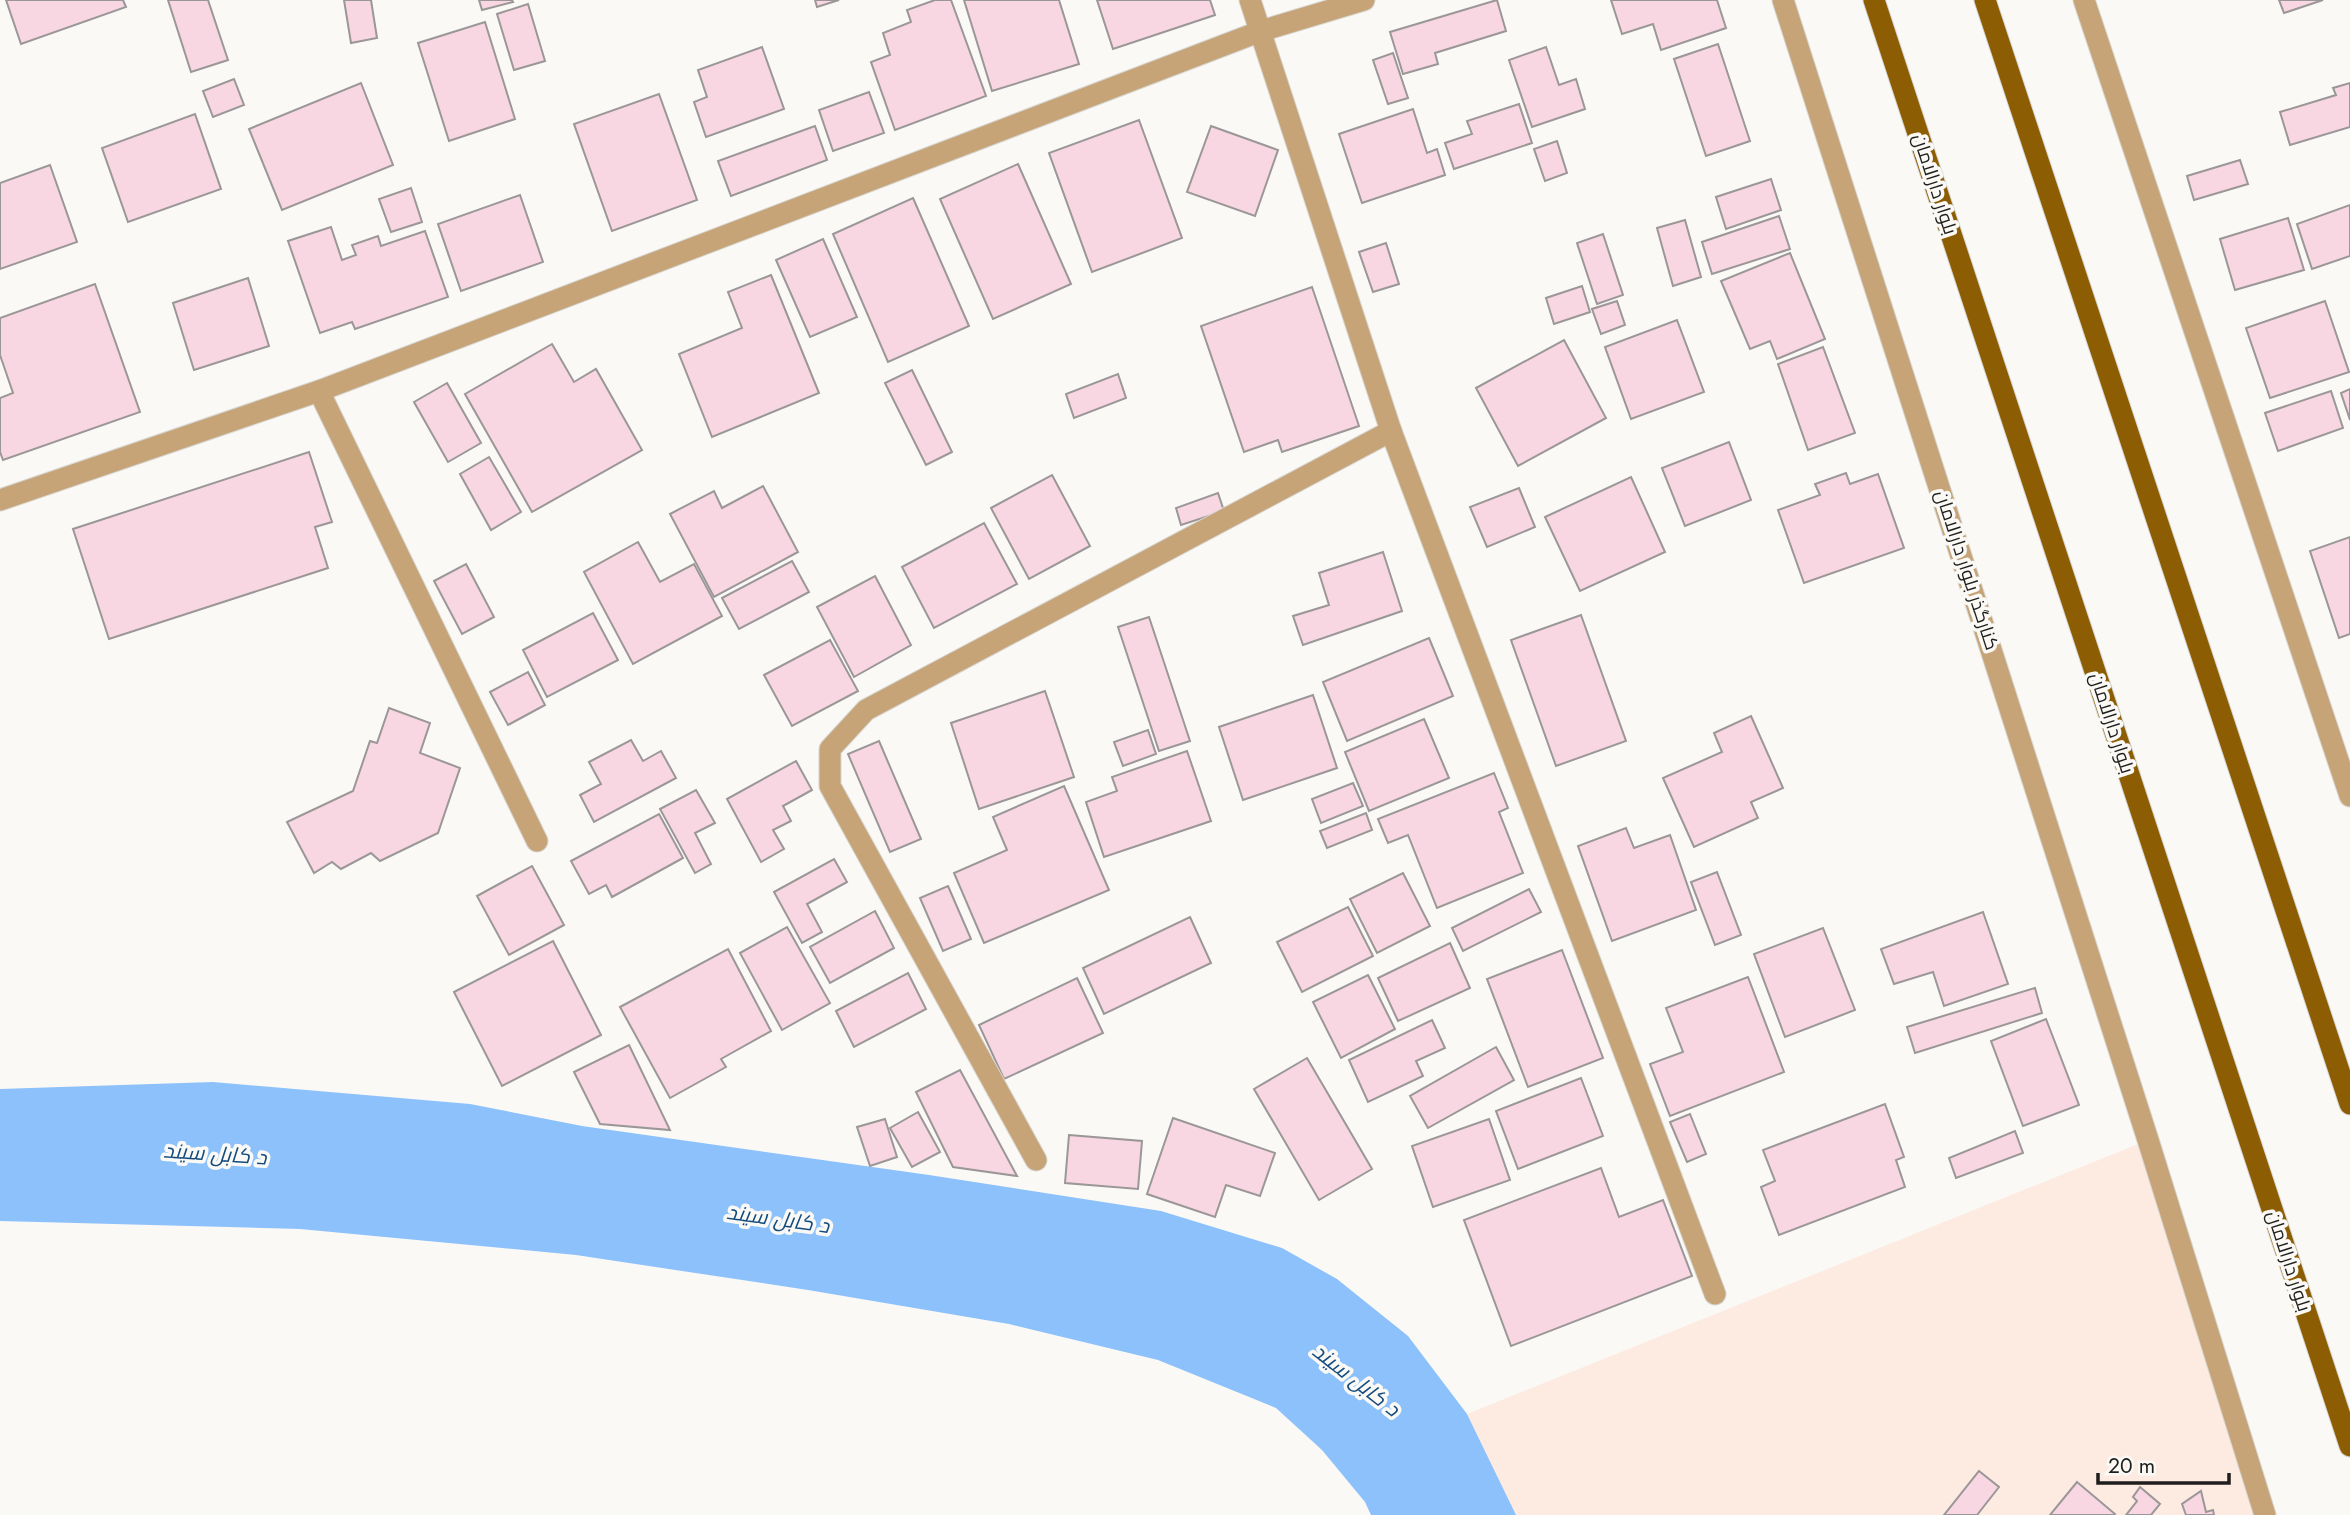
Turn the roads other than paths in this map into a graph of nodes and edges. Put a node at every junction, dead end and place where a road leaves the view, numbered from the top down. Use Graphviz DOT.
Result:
graph roads {
  1 [pos="1250,0"];
  2 [pos="1364,0"];
  3 [pos="1783,0"];
  4 [pos="1874,0"];
  5 [pos="1985,0"];
  6 [pos="2084,0"];
  7 [pos="1261,31"];
  8 [pos="319,391"];
  9 [pos="1391,431"];
  10 [pos="0,500"];
  11 [pos="2350,796"];
  12 [pos="537,841"];
  13 [pos="2350,1104"];
  14 [pos="1036,1160"];
  15 [pos="1715,1294"];
  16 [pos="2350,1446"];
  17 [pos="2265,1515"];
  1 -- 7 [label="street"];
  2 -- 7 [label="street"];
  3 -- 17 [label="street, کنارگذر بلوار دارالامان"];
  4 -- 16 [label="main road, بلوار دارالامان"];
  5 -- 13 [label="main road"];
  6 -- 11 [label="street"];
  7 -- 8 [label="street"];
  7 -- 9 [label="street"];
  8 -- 10 [label="street"];
  8 -- 12 [label="street"];
  9 -- 14 [label="street"];
  9 -- 15 [label="street"];
}
